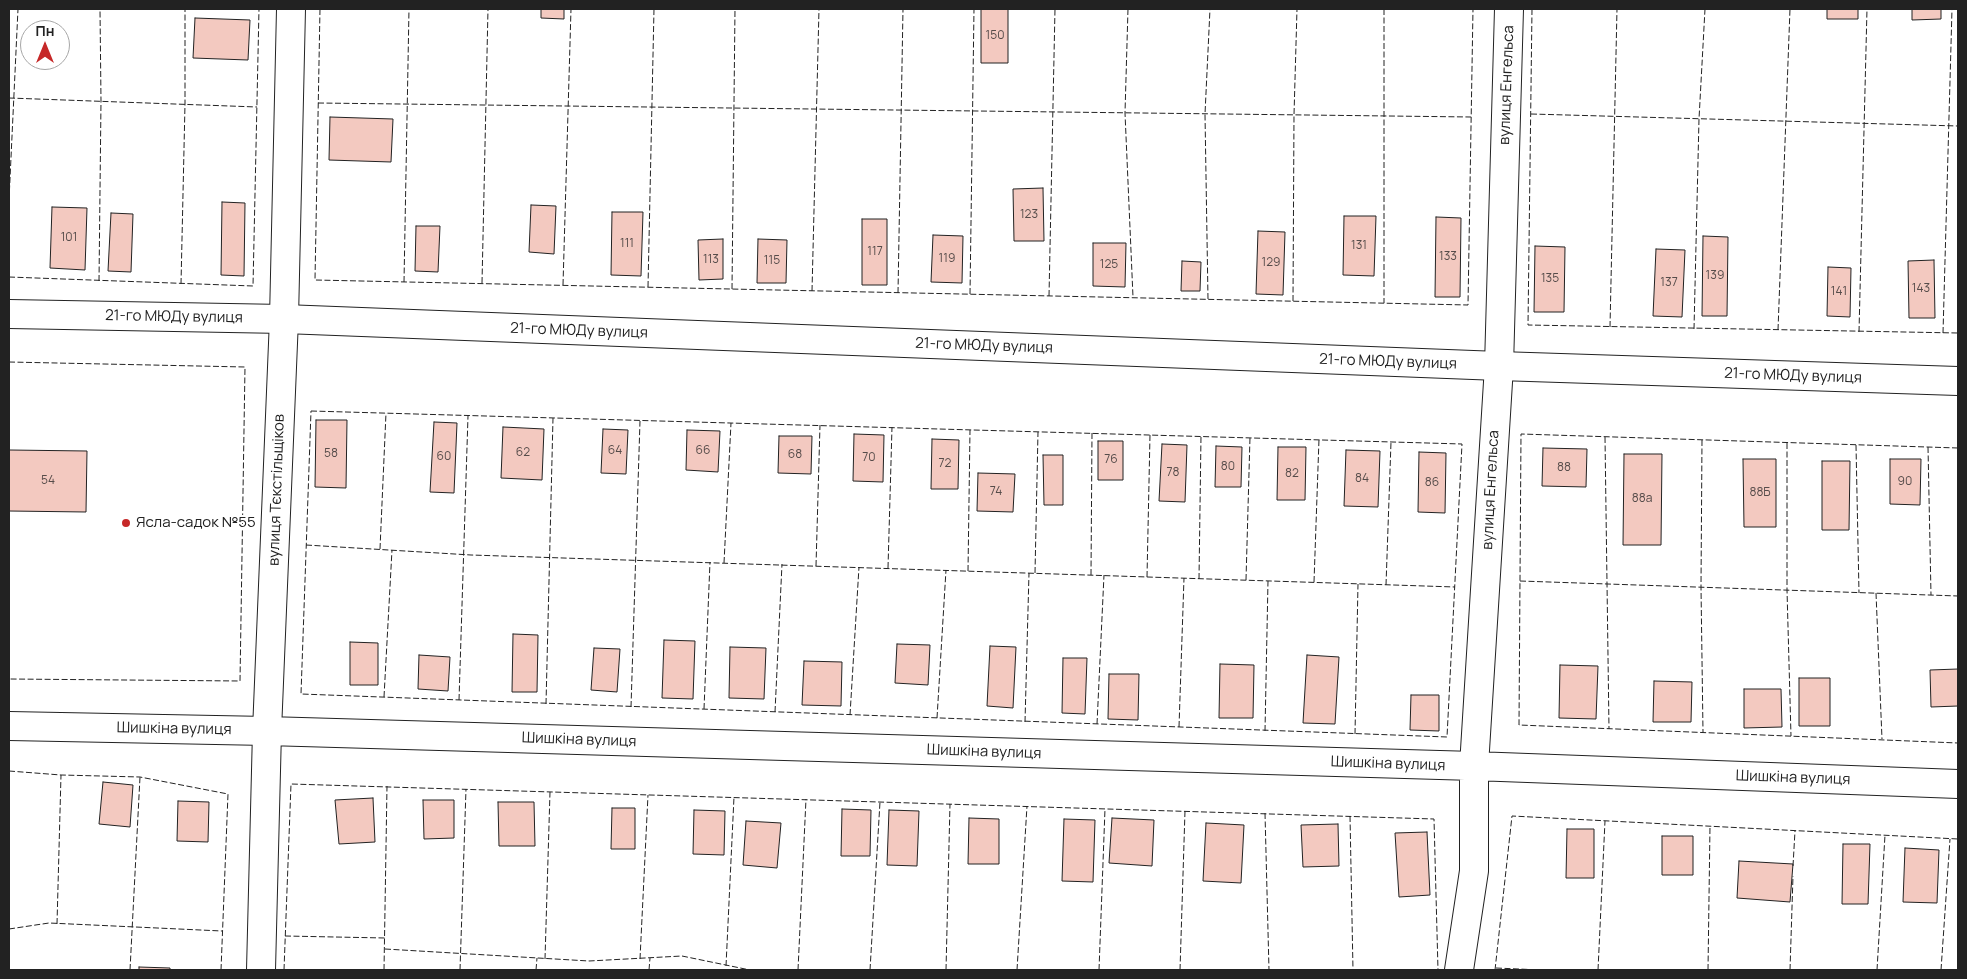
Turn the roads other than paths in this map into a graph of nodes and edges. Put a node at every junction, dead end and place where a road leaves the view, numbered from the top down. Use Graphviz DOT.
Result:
graph roads {
  1 [pos="291,9"];
  2 [pos="1510,9"];
  3 [pos="9,314"];
  4 [pos="284,319"];
  5 [pos="1498,366"];
  6 [pos="1958,381"];
  7 [pos="9,726"];
  8 [pos="267,731"];
  9 [pos="1474,766"];
  10 [pos="1958,784"];
  11 [pos="262,970"];
  12 [pos="1459,970"];
  1 -- 4 [label="street, вулиця Тєкстільщіков"];
  2 -- 5 [label="street, вулиця Енгельса"];
  3 -- 4 [label="street, 21-го МЮДу вулиця"];
  4 -- 5 [label="street, 21-го МЮДу вулиця"];
  4 -- 8 [label="street, вулиця Тєкстільщіков"];
  5 -- 6 [label="street, 21-го МЮДу вулиця"];
  5 -- 9 [label="street, вулиця Енгельса"];
  7 -- 8 [label="street, Шишкіна вулиця"];
  8 -- 9 [label="street, Шишкіна вулиця"];
  8 -- 11 [label="street, вулиця Тєкстільщіков"];
  9 -- 10 [label="street, Шишкіна вулиця"];
  9 -- 12 [label="street, вулиця Енгельса"];
}
